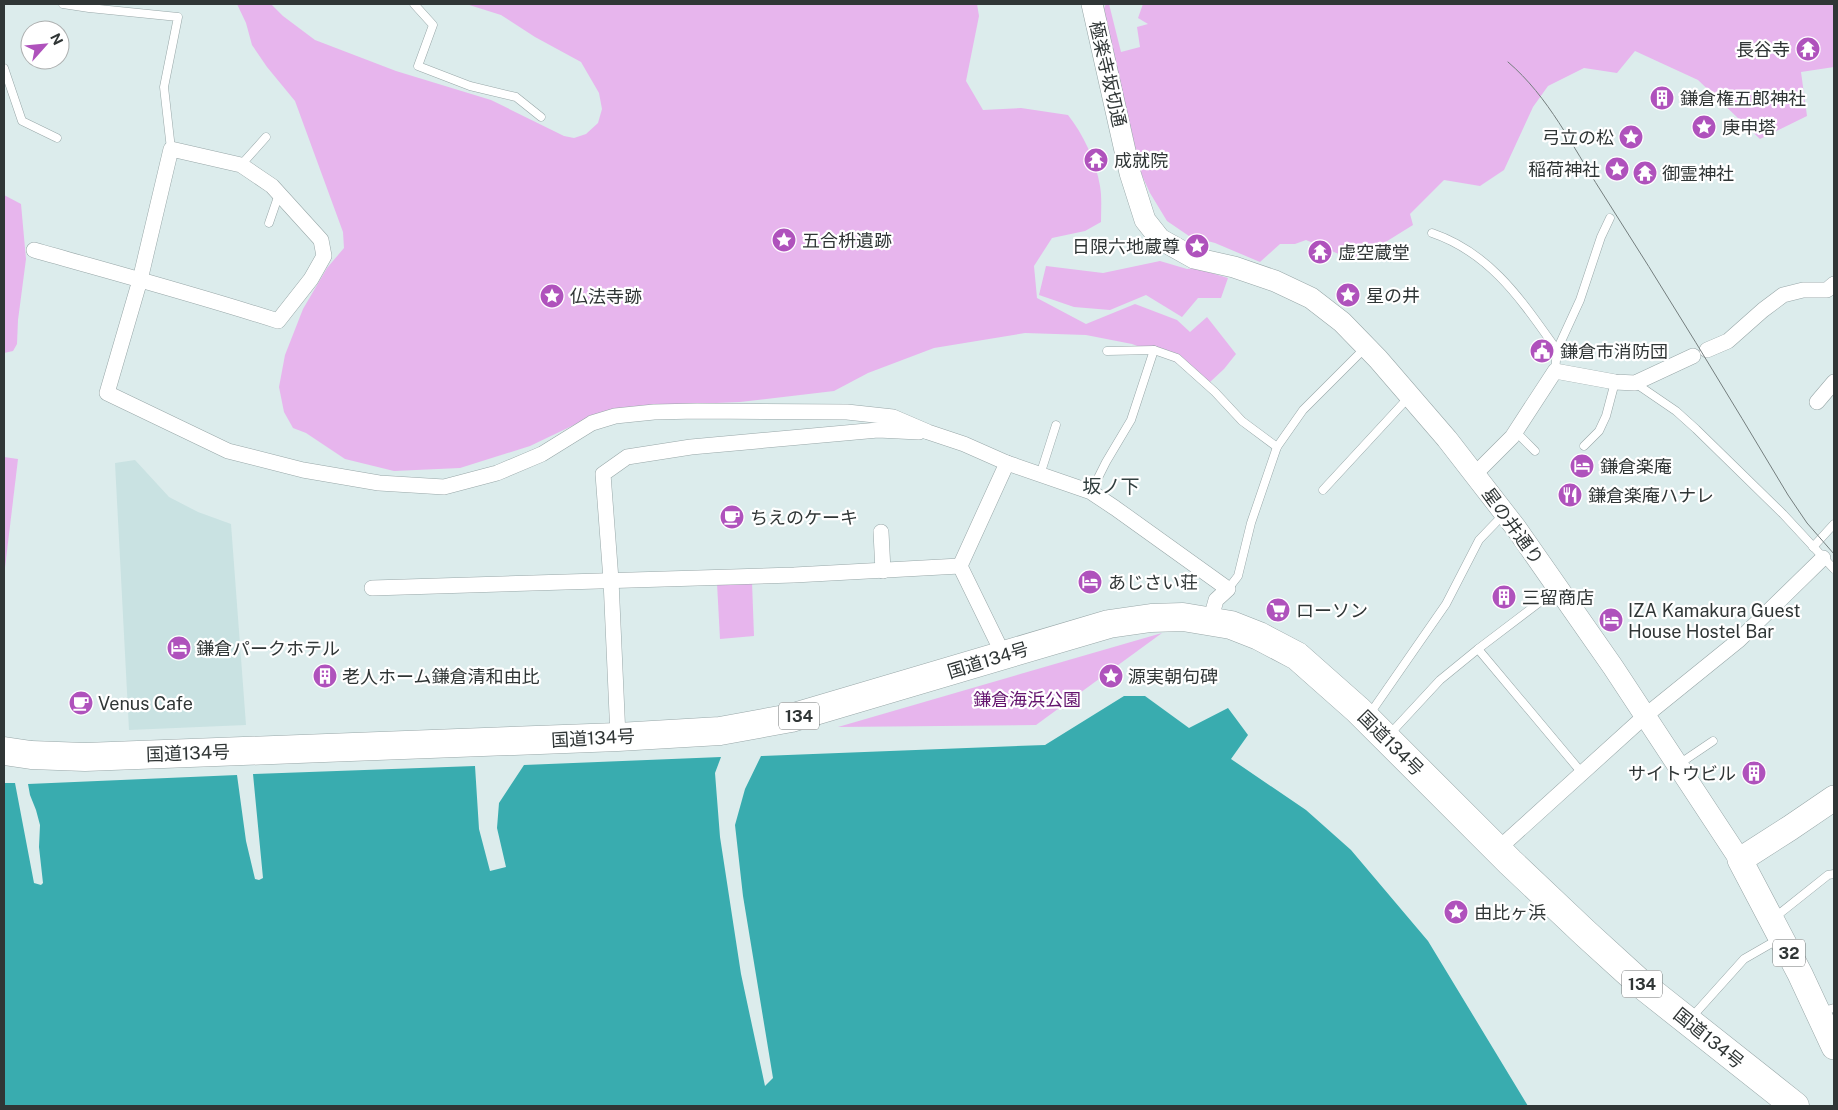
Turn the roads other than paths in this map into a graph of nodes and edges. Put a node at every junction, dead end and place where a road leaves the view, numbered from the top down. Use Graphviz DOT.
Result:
graph roads {
  1 [pos="63,4"];
  2 [pos="414,4"];
  3 [pos="1092,4"];
  4 [pos="4,68"];
  5 [pos="541,117"];
  6 [pos="266,137"];
  7 [pos="57,138"];
  8 [pos="171,149"];
  9 [pos="241,165"];
  10 [pos="279,194"];
  11 [pos="1610,218"];
  12 [pos="269,223"];
  13 [pos="1432,233"];
  14 [pos="34,250"];
  15 [pos="140,280"];
  16 [pos="1832,290"];
  17 [pos="1366,347"];
  18 [pos="1154,350"];
  19 [pos="1557,350"];
  20 [pos="1707,350"];
  21 [pos="1107,351"];
  22 [pos="1693,356"];
  23 [pos="1555,371"];
  24 [pos="1615,382"];
  25 [pos="1834,382"];
  26 [pos="1635,383"];
  27 [pos="1410,395"];
  28 [pos="1817,402"];
  29 [pos="1056,425"];
  30 [pos="1515,431"];
  31 [pos="928,432"];
  32 [pos="1584,446"];
  33 [pos="1277,447"];
  34 [pos="1535,450"];
  35 [pos="1007,463"];
  36 [pos="1040,474"];
  37 [pos="1476,474"];
  38 [pos="1323,490"];
  39 [pos="1091,492"];
  40 [pos="1504,513"];
  41 [pos="1834,524"];
  42 [pos="881,532"];
  43 [pos="1818,552"];
  44 [pos="960,566"];
  45 [pos="1834,569"];
  46 [pos="883,571"];
  47 [pos="611,580"];
  48 [pos="372,588"];
  49 [pos="1558,588"];
  50 [pos="1228,589"];
  51 [pos="1210,622"];
  52 [pos="1478,649"];
  53 [pos="1004,656"];
  54 [pos="1645,716"];
  55 [pos="1367,719"];
  56 [pos="618,737"];
  57 [pos="1386,739"];
  58 [pos="1713,741"];
  59 [pos="4,751"];
  60 [pos="1677,765"];
  61 [pos="1582,774"];
  62 [pos="1834,798"];
  63 [pos="1498,850"];
  64 [pos="1740,860"];
  65 [pos="1834,874"];
  66 [pos="1777,929"];
  67 [pos="1826,1010"];
  68 [pos="1688,1022"];
  69 [pos="1834,1047"];
  70 [pos="1795,1106"];
  1 -- 8 [label="lane"];
  2 -- 5 [label="lane"];
  3 -- 17 [label="street, 極楽寺坂切通"];
  4 -- 7 [label="lane"];
  6 -- 9 [label="lane"];
  8 -- 9 [label="street"];
  8 -- 15 [label="street"];
  9 -- 10 [label="street"];
  10 -- 12 [label="lane"];
  10 -- 15 [label="street"];
  11 -- 19 [label="lane"];
  13 -- 19 [label="lane"];
  14 -- 15 [label="street"];
  15 -- 31 [label="street"];
  16 -- 20 [label="street"];
  17 -- 27 [label="street, 星の井通り"];
  17 -- 33 [label="lane"];
  18 -- 21 [label="lane"];
  18 -- 33 [label="lane"];
  18 -- 39 [label="lane"];
  19 -- 23 [label="lane"];
  22 -- 26 [label="street"];
  23 -- 24 [label="street"];
  23 -- 30 [label="street"];
  24 -- 26 [label="street"];
  24 -- 32 [label="lane"];
  25 -- 28 [label="street"];
  26 -- 43 [label="lane"];
  27 -- 37 [label="street, 星の井通り"];
  27 -- 38 [label="lane"];
  29 -- 36 [label="lane"];
  30 -- 34 [label="lane"];
  30 -- 37 [label="street"];
  31 -- 35 [label="street"];
  31 -- 47 [label="street"];
  33 -- 50 [label="lane"];
  35 -- 36 [label="street"];
  35 -- 44 [label="street"];
  36 -- 39 [label="street"];
  37 -- 40 [label="street, 星の井通り"];
  39 -- 50 [label="street"];
  40 -- 49 [label="street, 星の井通り"];
  40 -- 55 [label="lane"];
  41 -- 43 [label="lane"];
  42 -- 46 [label="street"];
  43 -- 45 [label="lane"];
  43 -- 54 [label="street"];
  44 -- 46 [label="street"];
  44 -- 53 [label="street"];
  46 -- 47 [label="street"];
  47 -- 48 [label="street"];
  47 -- 56 [label="street"];
  49 -- 52 [label="lane"];
  49 -- 54 [label="street, 星の井通り"];
  50 -- 51 [label="street"];
  51 -- 53 [label="highway, 国道134号 / 134"];
  51 -- 55 [label="highway, 国道134号 / 134"];
  52 -- 57 [label="lane"];
  52 -- 61 [label="lane"];
  53 -- 56 [label="highway, 国道134号 / 134"];
  54 -- 60 [label="street, 星の井通り"];
  54 -- 61 [label="street"];
  55 -- 57 [label="highway, 国道134号 / 134"];
  56 -- 59 [label="highway, 国道134号 / 134"];
  57 -- 63 [label="highway, 国道134号 / 134"];
  58 -- 60 [label="lane"];
  60 -- 64 [label="street, 星の井通り"];
  61 -- 63 [label="street"];
  62 -- 64 [label="main road"];
  63 -- 68 [label="highway, 国道134号 / 134"];
  64 -- 66 [label="main road, 32"];
  65 -- 66 [label="lane"];
  66 -- 67 [label="main road, 32"];
  66 -- 68 [label="lane"];
  67 -- 69 [label="main road, 32"];
  68 -- 70 [label="highway, 国道134号 / 134"];
}
